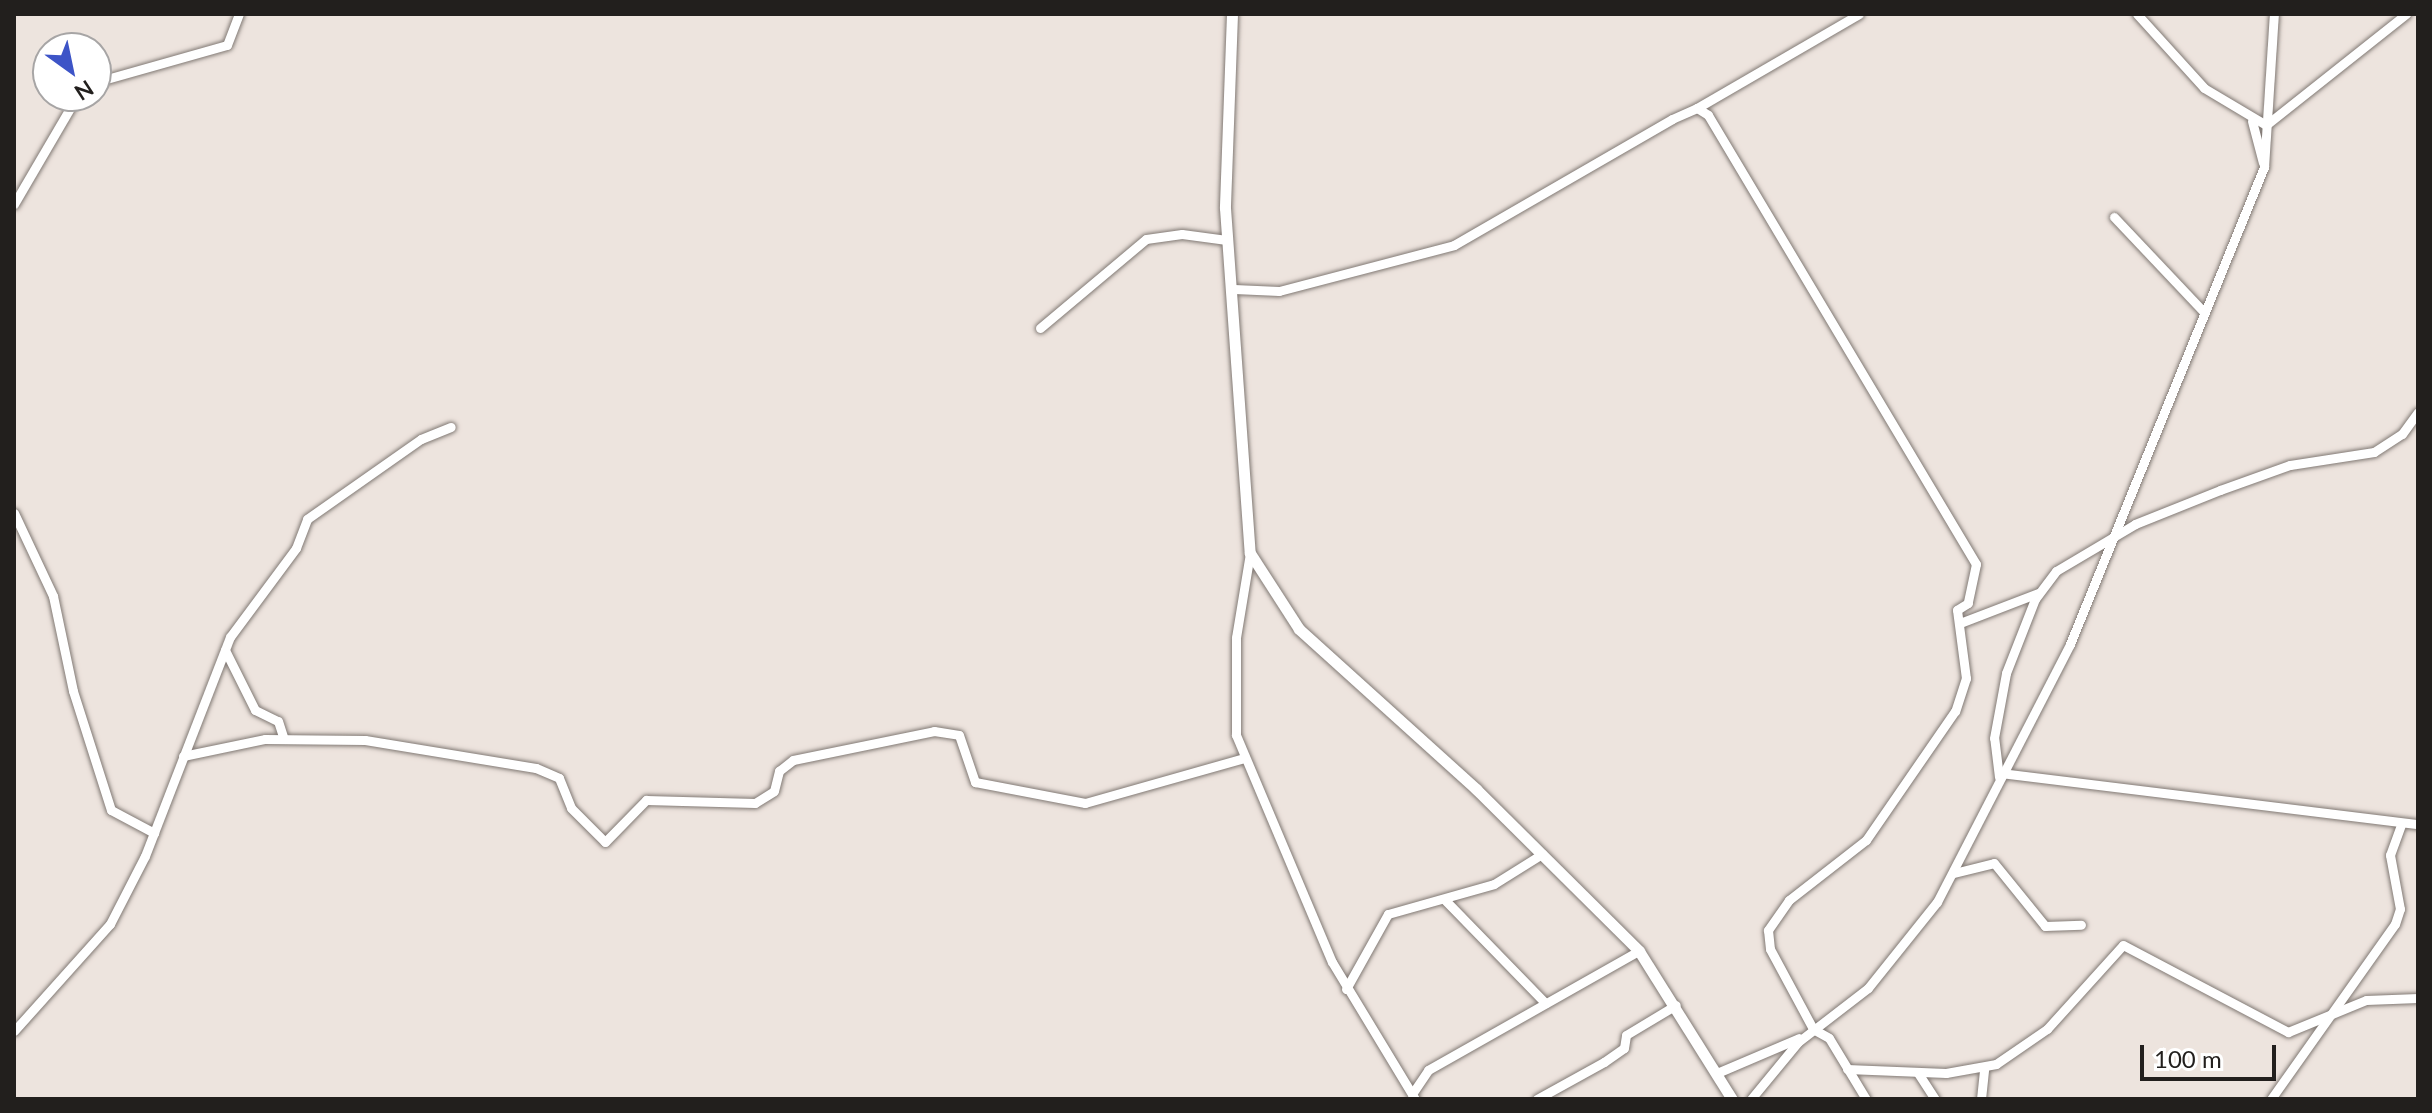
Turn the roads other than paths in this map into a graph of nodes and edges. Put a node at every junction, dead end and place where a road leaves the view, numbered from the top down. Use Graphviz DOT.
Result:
graph roads {
  1 [pos="239,14"];
  2 [pos="1232,14"];
  3 [pos="1859,14"];
  4 [pos="2137,14"];
  5 [pos="2274,14"];
  6 [pos="2406,14"];
  7 [pos="112,77"];
  8 [pos="1697,108"];
  9 [pos="68,112"];
  10 [pos="2252,121"];
  11 [pos="2271,124"];
  12 [pos="2264,167"];
  13 [pos="14,204"];
  14 [pos="2114,217"];
  15 [pos="1227,240"];
  16 [pos="1234,289"];
  17 [pos="2203,311"];
  18 [pos="1040,328"];
  19 [pos="2418,412"];
  20 [pos="451,427"];
  21 [pos="14,513"];
  22 [pos="2116,535"];
  23 [pos="1250,553"];
  24 [pos="2038,593"];
  25 [pos="1960,623"];
  26 [pos="225,650"];
  27 [pos="284,739"];
  28 [pos="183,756"];
  29 [pos="1244,758"];
  30 [pos="2000,775"];
  31 [pos="2383,824"];
  32 [pos="2401,824"];
  33 [pos="2418,824"];
  34 [pos="154,833"];
  35 [pos="2392,846"];
  36 [pos="1542,854"];
  37 [pos="1954,873"];
  38 [pos="1445,900"];
  39 [pos="2081,925"];
  40 [pos="1638,951"];
  41 [pos="1346,989"];
  42 [pos="2418,998"];
  43 [pos="1545,1003"];
  44 [pos="1676,1005"];
  45 [pos="2333,1012"];
  46 [pos="14,1031"];
  47 [pos="1809,1033"];
  48 [pos="1984,1068"];
  49 [pos="1847,1069"];
  50 [pos="1717,1073"];
  51 [pos="1918,1073"];
  52 [pos="1414,1096"];
  53 [pos="1978,1098"];
  54 [pos="1537,1099"];
  55 [pos="1732,1099"];
  56 [pos="1751,1099"];
  57 [pos="1866,1099"];
  58 [pos="1935,1099"];
  59 [pos="2271,1099"];
  1 -- 7 [label="street"];
  2 -- 15 [label="street"];
  3 -- 8 [label="street"];
  4 -- 10 [label="street"];
  5 -- 11 [label="street"];
  6 -- 11 [label="street"];
  8 -- 16 [label="street"];
  8 -- 25 [label="street"];
  9 -- 13 [label="street"];
  10 -- 11 [label="street"];
  10 -- 12 [label="street"];
  11 -- 12 [label="street"];
  12 -- 17 [label="street"];
  14 -- 17 [label="street"];
  15 -- 16 [label="street"];
  15 -- 18 [label="street"];
  16 -- 23 [label="street"];
  17 -- 22 [label="street"];
  19 -- 22 [label="street"];
  20 -- 26 [label="street"];
  21 -- 34 [label="street"];
  22 -- 24 [label="street"];
  22 -- 30 [label="street"];
  23 -- 29 [label="street"];
  23 -- 36 [label="street"];
  24 -- 25 [label="street"];
  24 -- 30 [label="street"];
  25 -- 47 [label="street"];
  26 -- 27 [label="street"];
  26 -- 28 [label="street"];
  27 -- 28 [label="street"];
  27 -- 29 [label="street"];
  28 -- 34 [label="street"];
  29 -- 41 [label="street"];
  30 -- 31 [label="street"];
  30 -- 37 [label="street"];
  31 -- 32 [label="street"];
  31 -- 35 [label="street"];
  32 -- 33 [label="street"];
  32 -- 35 [label="street"];
  34 -- 46 [label="street"];
  35 -- 45 [label="street"];
  36 -- 38 [label="street"];
  36 -- 40 [label="street"];
  37 -- 39 [label="street"];
  37 -- 47 [label="street"];
  38 -- 41 [label="street"];
  38 -- 43 [label="street"];
  40 -- 43 [label="street"];
  40 -- 44 [label="street"];
  41 -- 52 [label="street"];
  42 -- 45 [label="street"];
  43 -- 52 [label="street"];
  44 -- 50 [label="street"];
  44 -- 54 [label="street"];
  45 -- 48 [label="street"];
  45 -- 59 [label="street"];
  47 -- 49 [label="street"];
  47 -- 50 [label="street"];
  47 -- 56 [label="street"];
  48 -- 51 [label="street"];
  48 -- 53 [label="street"];
  49 -- 51 [label="street"];
  49 -- 57 [label="street"];
  50 -- 55 [label="street"];
  51 -- 58 [label="street"];
}
